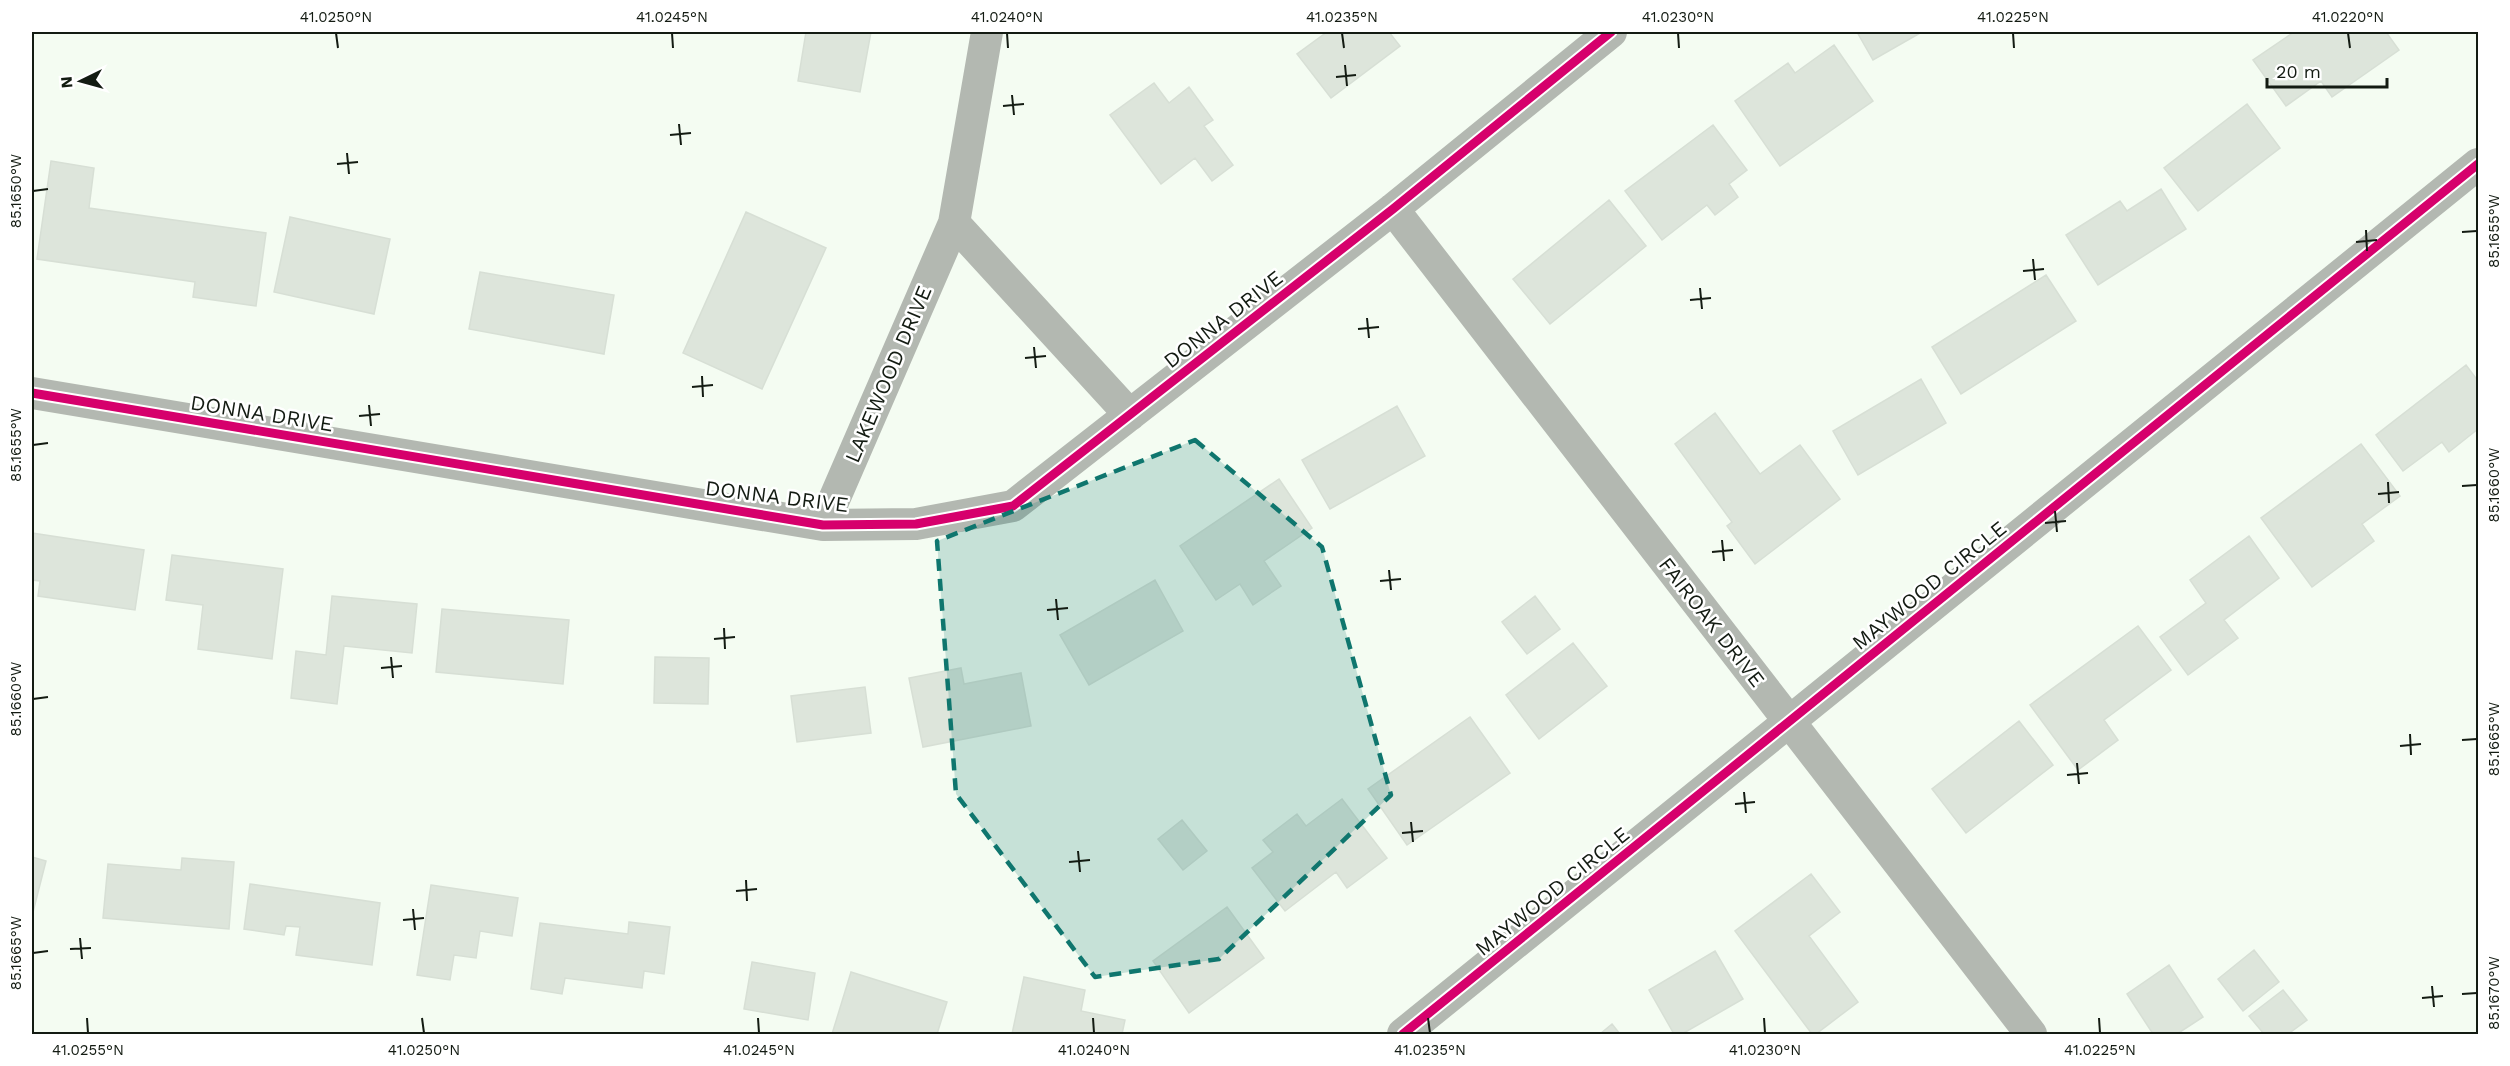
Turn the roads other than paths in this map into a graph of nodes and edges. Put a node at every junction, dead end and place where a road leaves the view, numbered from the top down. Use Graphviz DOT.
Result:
graph roads {
  1 [pos="987,32"];
  2 [pos="1611,32"];
  3 [pos="2478,164"];
  4 [pos="1393,209"];
  5 [pos="954,223"];
  6 [pos="32,393"];
  7 [pos="1130,415"];
  8 [pos="823,525"];
  9 [pos="1789,722"];
  10 [pos="1403,1035"];
  11 [pos="2031,1035"];
  1 -- 5 [label="street, LAKEWOOD DRIVE"];
  2 -- 4 [label="street, DONNA DRIVE"];
  3 -- 9 [label="street, MAYWOOD CIRCLE"];
  4 -- 7 [label="street, DONNA DRIVE"];
  4 -- 9 [label="street, FAIROAK DRIVE"];
  5 -- 7 [label="street"];
  5 -- 8 [label="street, LAKEWOOD DRIVE"];
  6 -- 8 [label="street, DONNA DRIVE"];
  7 -- 8 [label="street, DONNA DRIVE"];
  9 -- 10 [label="street, MAYWOOD CIRCLE"];
  9 -- 11 [label="street, FAIROAK DRIVE"];
}
